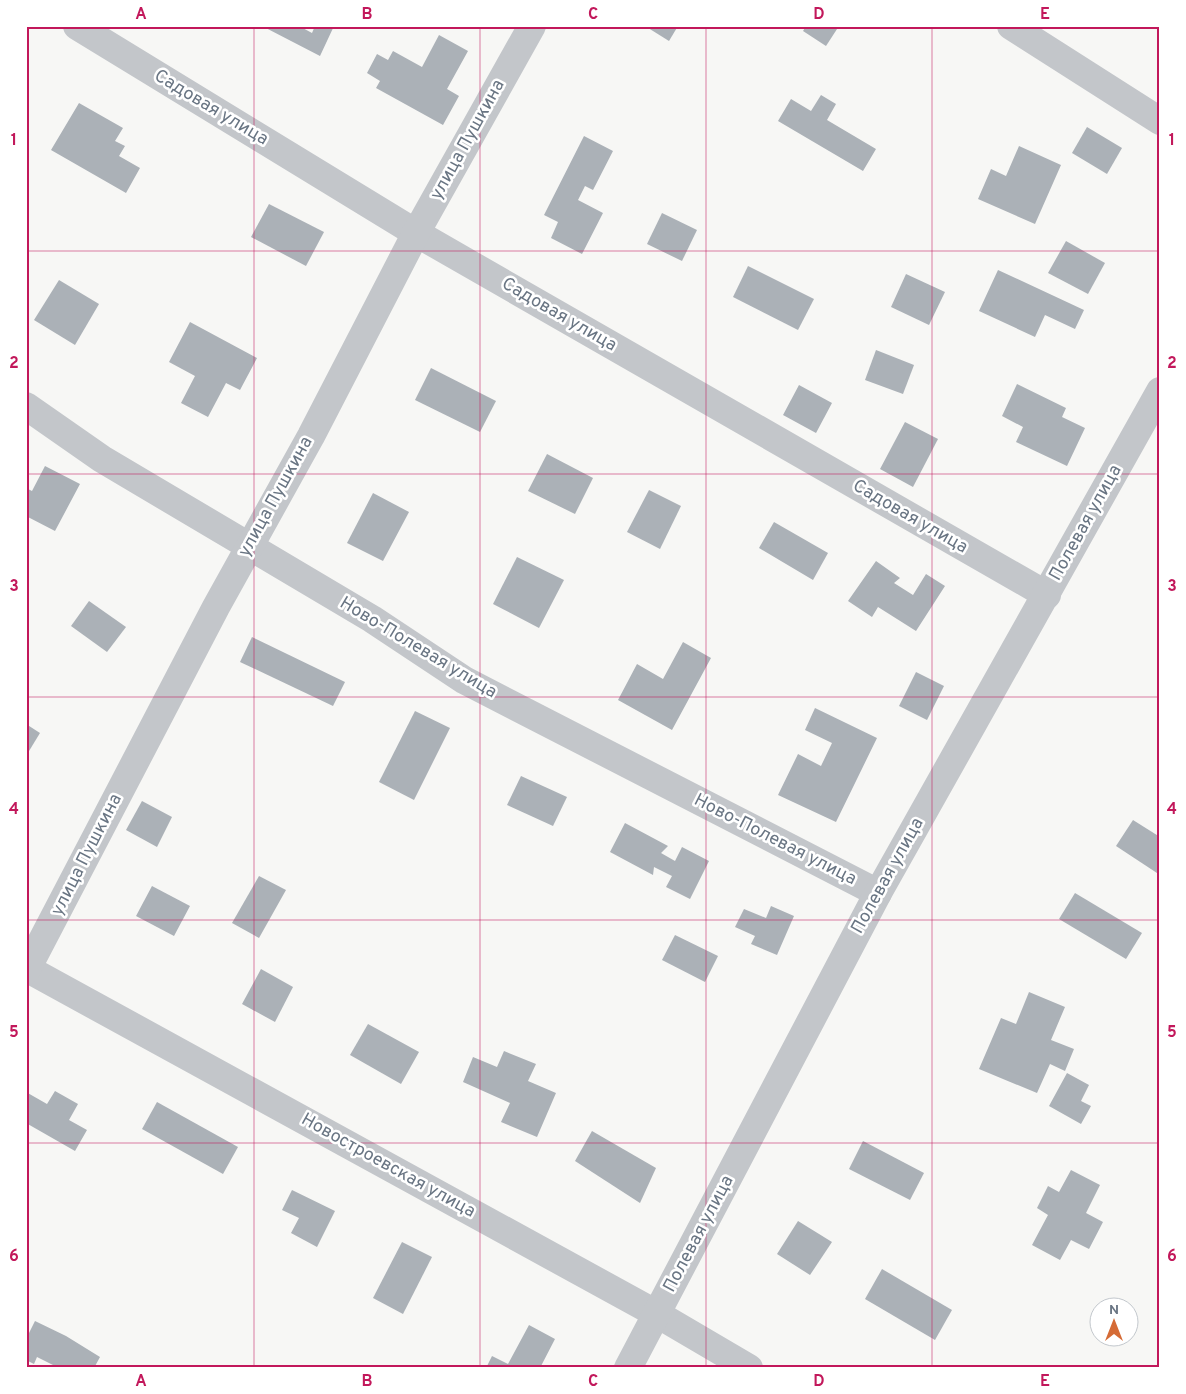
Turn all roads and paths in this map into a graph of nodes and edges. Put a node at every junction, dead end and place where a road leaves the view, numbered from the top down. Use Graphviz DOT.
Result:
graph roads {
  1 [pos="77,26"];
  2 [pos="532,26"];
  3 [pos="1011,26"];
  4 [pos="1160,121"];
  5 [pos="416,233"];
  6 [pos="1160,391"];
  7 [pos="26,406"];
  8 [pos="249,546"];
  9 [pos="1046,595"];
  10 [pos="878,893"];
  11 [pos="27,969"];
  12 [pos="657,1314"];
  13 [pos="628,1368"];
  14 [pos="749,1368"];
  1 -- 5 [label="street, Садовая улица"];
  2 -- 5 [label="street, улица Пушкина"];
  3 -- 4 [label="street"];
  5 -- 8 [label="street, улица Пушкина"];
  5 -- 9 [label="street, Садовая улица"];
  6 -- 9 [label="street, Полевая улица"];
  7 -- 8 [label="street, Ново-Полевая улица"];
  8 -- 10 [label="street, Ново-Полевая улица"];
  8 -- 11 [label="street, улица Пушкина"];
  9 -- 10 [label="street, Полевая улица"];
  10 -- 12 [label="street, Полевая улица"];
  11 -- 12 [label="street, Новостроевская улица"];
  12 -- 13 [label="street, Полевая улица"];
  12 -- 14 [label="street, Новостроевская улица"];
}
